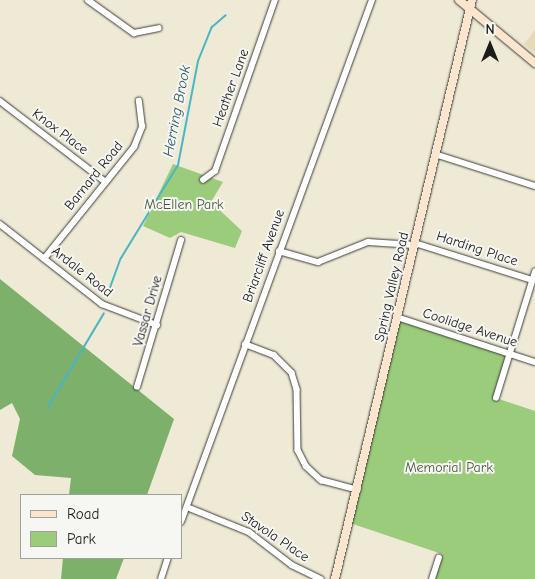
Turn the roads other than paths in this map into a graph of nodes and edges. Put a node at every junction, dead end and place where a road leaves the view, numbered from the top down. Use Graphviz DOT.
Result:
graph roads {
  1 [pos="88,0"];
  2 [pos="275,0"];
  3 [pos="372,0"];
  4 [pos="459,0"];
  5 [pos="472,0"];
  6 [pos="469,8"];
  7 [pos="159,28"];
  8 [pos="535,63"];
  9 [pos="0,101"];
  10 [pos="140,101"];
  11 [pos="435,154"];
  12 [pos="202,180"];
  13 [pos="106,182"];
  14 [pos="535,186"];
  15 [pos="0,224"];
  16 [pos="181,240"];
  17 [pos="414,244"];
  18 [pos="279,251"];
  19 [pos="44,259"];
  20 [pos="535,272"];
  21 [pos="532,280"];
  22 [pos="398,317"];
  23 [pos="157,325"];
  24 [pos="244,344"];
  25 [pos="508,354"];
  26 [pos="535,362"];
  27 [pos="137,387"];
  28 [pos="496,398"];
  29 [pos="358,490"];
  30 [pos="187,507"];
  31 [pos="182,520"];
  32 [pos="439,558"];
  33 [pos="168,559"];
  34 [pos="161,579"];
  35 [pos="321,579"];
  36 [pos="335,579"];
  37 [pos="432,579"];
  1 -- 7 [label="street"];
  2 -- 12 [label="street, Heather Lane"];
  3 -- 18 [label="street, Briarcliff Avenue"];
  4 -- 6 [label="street"];
  5 -- 6 [label="street, Spring Valley Road"];
  6 -- 8 [label="street"];
  6 -- 11 [label="street, Spring Valley Road"];
  9 -- 13 [label="street, Knox Place"];
  10 -- 13 [label="street, Barnard Road"];
  11 -- 14 [label="street"];
  11 -- 17 [label="street, Spring Valley Road"];
  13 -- 19 [label="street, Barnard Road"];
  15 -- 19 [label="street, Ardale Road"];
  16 -- 23 [label="street, Vassar Drive"];
  17 -- 18 [label="street, Harding Place"];
  17 -- 21 [label="street, Harding Place"];
  17 -- 22 [label="street, Spring Valley Road"];
  18 -- 24 [label="street, Briarcliff Avenue"];
  19 -- 23 [label="street, Ardale Road"];
  20 -- 21 [label="street"];
  21 -- 25 [label="street"];
  22 -- 25 [label="street, Coolidge Avenue"];
  22 -- 29 [label="street, Spring Valley Road"];
  23 -- 27 [label="street, Vassar Drive"];
  24 -- 29 [label="street"];
  24 -- 30 [label="street, Briarcliff Avenue"];
  25 -- 26 [label="street, Coolidge Avenue"];
  25 -- 28 [label="street"];
  29 -- 36 [label="street, Spring Valley Road"];
  30 -- 31 [label="street, Briarcliff Avenue"];
  30 -- 35 [label="street, Stavola Place"];
  32 -- 37 [label="street"];
  33 -- 34 [label="street"];
}
